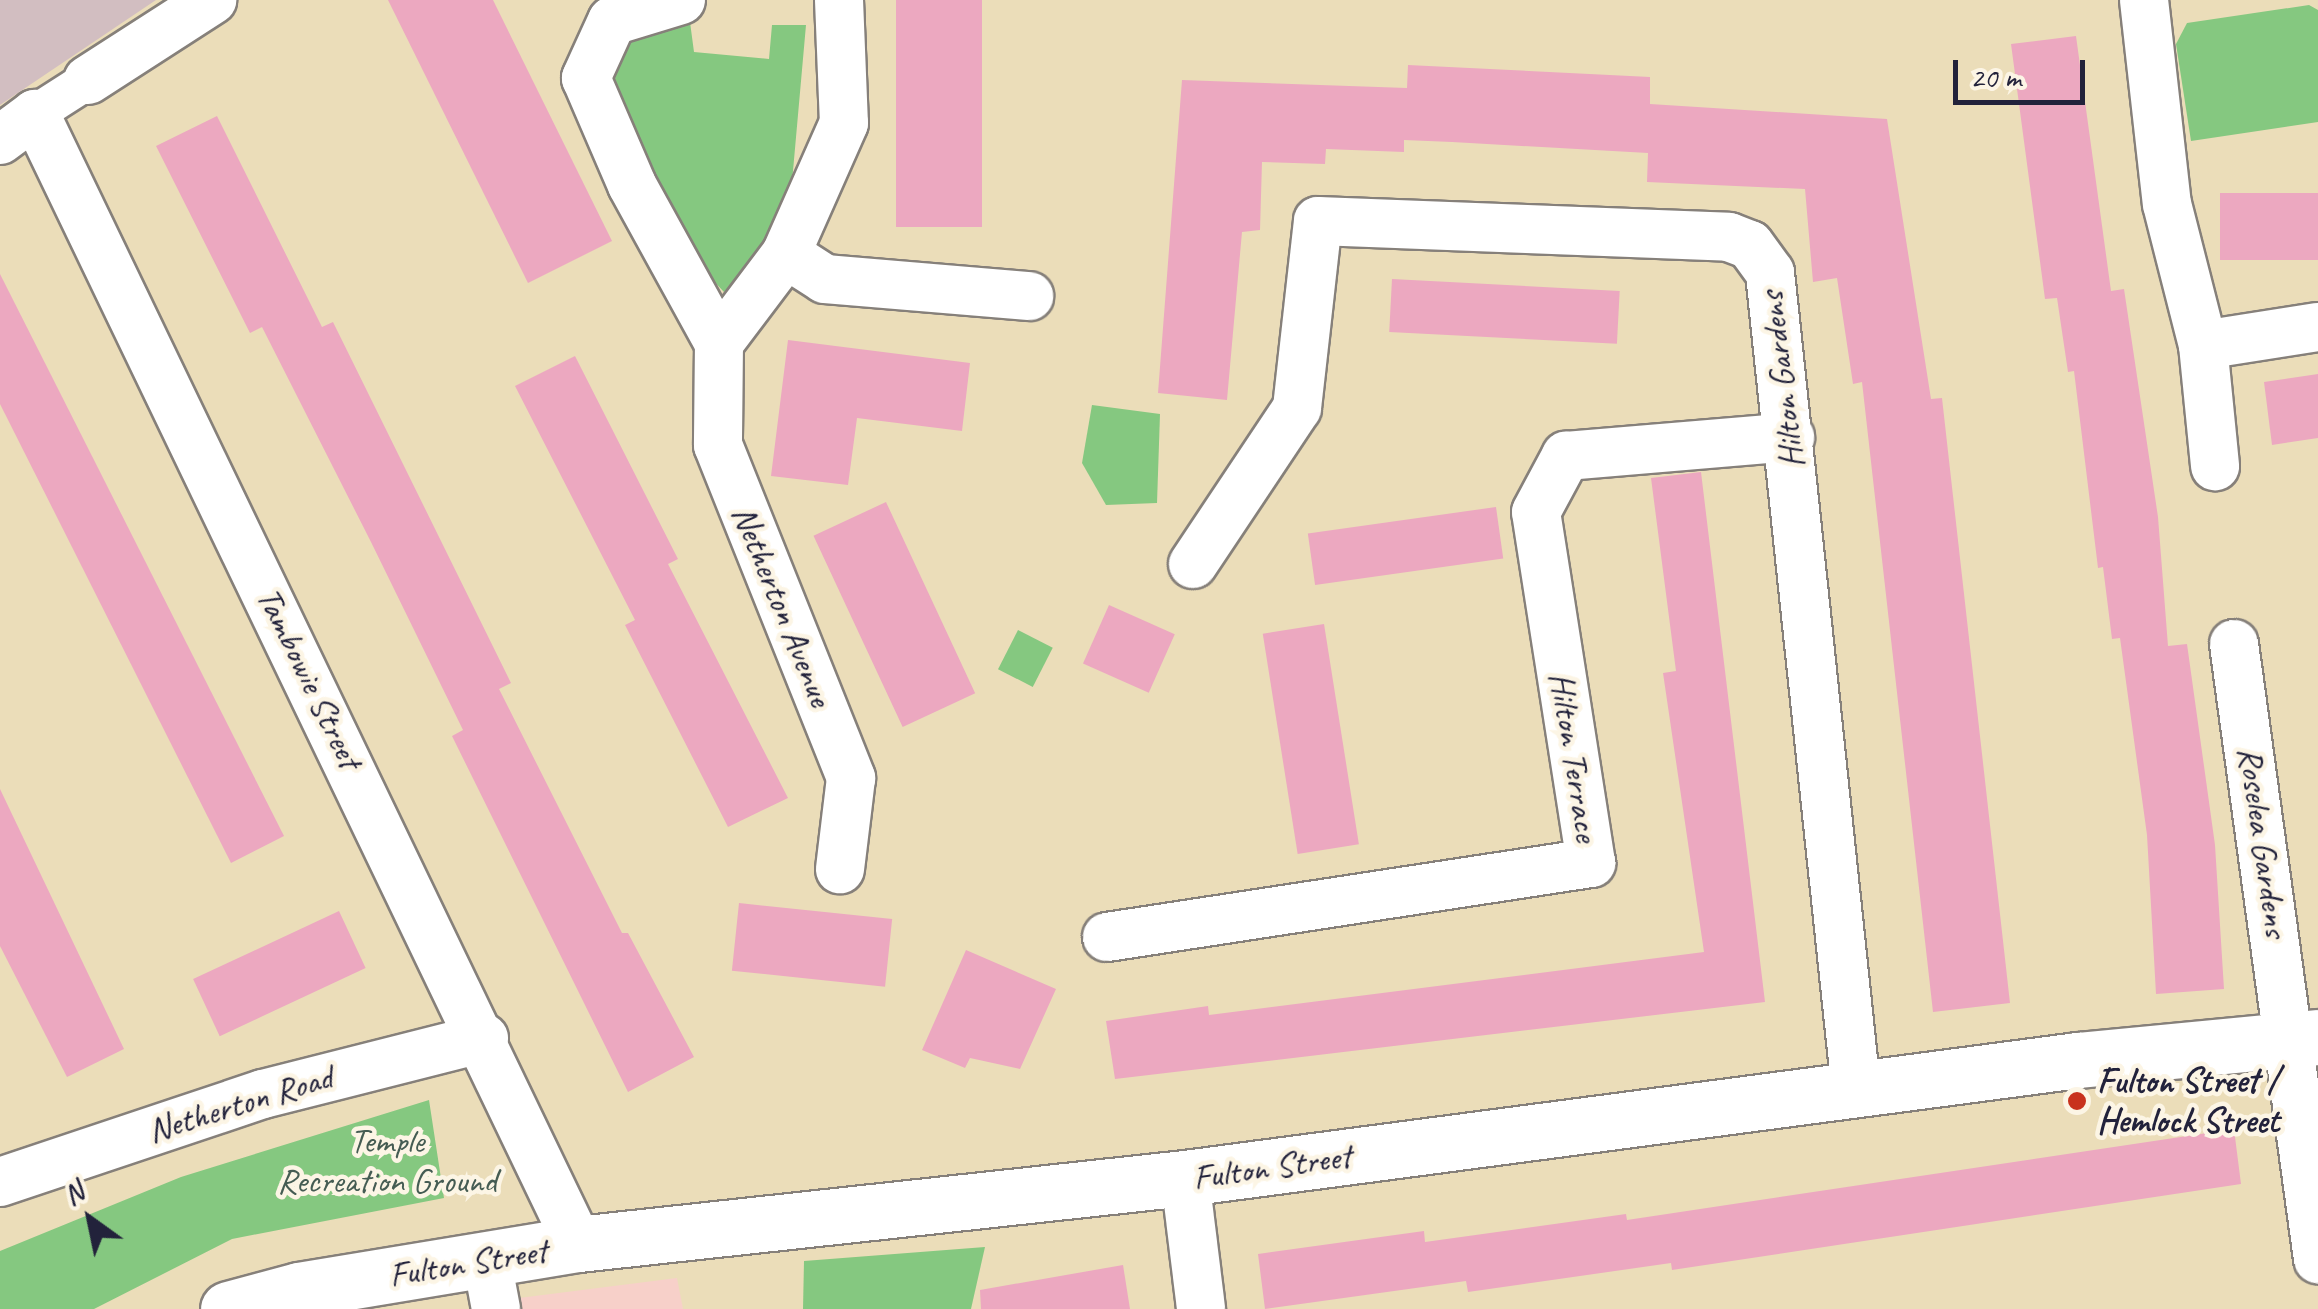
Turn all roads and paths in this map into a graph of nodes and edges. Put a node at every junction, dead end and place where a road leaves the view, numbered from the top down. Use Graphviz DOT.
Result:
graph roads {
  1 [pos="212,0"];
  2 [pos="681,0"];
  3 [pos="839,0"];
  4 [pos="2144,0"];
  5 [pos="88,80"];
  6 [pos="18,127"];
  7 [pos="786,254"];
  8 [pos="1029,296"];
  9 [pos="2318,327"];
  10 [pos="719,342"];
  11 [pos="2203,344"];
  12 [pos="1790,437"];
  13 [pos="2215,466"];
  14 [pos="1193,564"];
  15 [pos="2234,644"];
  16 [pos="840,869"];
  17 [pos="1107,937"];
  18 [pos="484,1038"];
  19 [pos="2304,1039"];
  20 [pos="1856,1089"];
  21 [pos="5,1165"];
  22 [pos="1185,1178"];
  23 [pos="578,1244"];
  24 [pos="2318,1258"];
  25 [pos="491,1285"];
  26 [pos="228,1309"];
  27 [pos="1201,1309"];
  1 -- 5 [label="street"];
  2 -- 10 [label="street, Netherton Avenue"];
  3 -- 7 [label="street"];
  4 -- 11 [label="street"];
  5 -- 6 [label="street"];
  6 -- 18 [label="street, Tambowie Street"];
  7 -- 8 [label="street"];
  7 -- 10 [label="street"];
  9 -- 11 [label="street"];
  10 -- 16 [label="street, Netherton Avenue"];
  11 -- 13 [label="street"];
  12 -- 14 [label="street, Hilton Gardens"];
  12 -- 17 [label="street, Hilton Terrace"];
  12 -- 20 [label="street, Hilton Gardens"];
  15 -- 19 [label="street, Roselea Gardens"];
  18 -- 21 [label="street, Netherton Road"];
  18 -- 23 [label="street, Tambowie Street"];
  19 -- 20 [label="street, Fulton Street"];
  19 -- 24 [label="street, Roselea Gardens"];
  20 -- 22 [label="street, Fulton Street"];
  22 -- 23 [label="street, Fulton Street"];
  22 -- 27 [label="street"];
  23 -- 25 [label="street, Fulton Street"];
  25 -- 26 [label="street, Fulton Street"];
}
